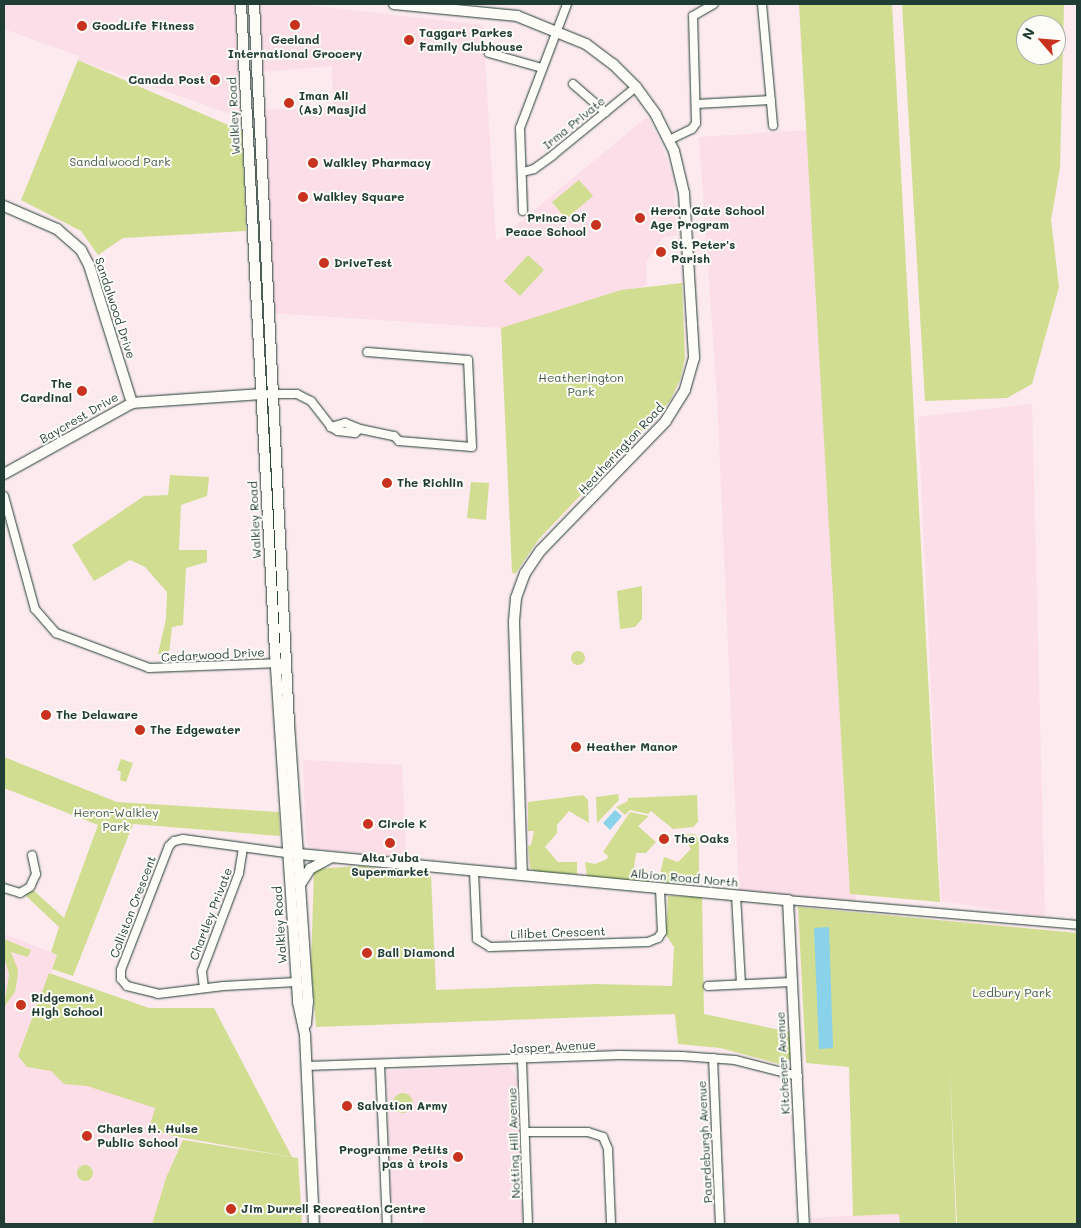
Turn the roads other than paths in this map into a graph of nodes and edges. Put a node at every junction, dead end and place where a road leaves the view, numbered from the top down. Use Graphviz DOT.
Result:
graph roads {
  1 [pos="241,4"];
  2 [pos="254,4"];
  3 [pos="394,4"];
  4 [pos="567,4"];
  5 [pos="714,4"];
  6 [pos="762,4"];
  7 [pos="558,30"];
  8 [pos="489,53"];
  9 [pos="542,68"];
  10 [pos="573,84"];
  11 [pos="636,87"];
  12 [pos="772,100"];
  13 [pos="696,104"];
  14 [pos="605,112"];
  15 [pos="772,126"];
  16 [pos="669,140"];
  17 [pos="523,172"];
  18 [pos="4,206"];
  19 [pos="523,211"];
  20 [pos="367,352"];
  21 [pos="274,393"];
  22 [pos="261,394"];
  23 [pos="132,403"];
  24 [pos="4,474"];
  25 [pos="4,496"];
  26 [pos="275,663"];
  27 [pos="287,663"];
  28 [pos="243,848"];
  29 [pos="32,854"];
  30 [pos="294,854"];
  31 [pos="331,857"];
  32 [pos="474,872"];
  33 [pos="522,875"];
  34 [pos="301,883"];
  35 [pos="4,888"];
  36 [pos="660,889"];
  37 [pos="736,895"];
  38 [pos="788,900"];
  39 [pos="1077,925"];
  40 [pos="296,982"];
  41 [pos="791,982"];
  42 [pos="741,984"];
  43 [pos="708,986"];
  44 [pos="204,988"];
  45 [pos="305,1035"];
  46 [pos="713,1058"];
  47 [pos="522,1060"];
  48 [pos="380,1065"];
  49 [pos="306,1066"];
  50 [pos="798,1076"];
  51 [pos="525,1132"];
  52 [pos="314,1224"];
  53 [pos="387,1224"];
  54 [pos="528,1224"];
  55 [pos="611,1224"];
  56 [pos="720,1224"];
  57 [pos="804,1224"];
  1 -- 22 [label="street, Walkley Road"];
  2 -- 21 [label="street, Walkley Road"];
  3 -- 7 [label="street, Heatherington Road"];
  4 -- 7 [label="street"];
  5 -- 13 [label="street"];
  6 -- 12 [label="street"];
  7 -- 9 [label="street"];
  7 -- 11 [label="street, Heatherington Road"];
  8 -- 9 [label="street"];
  9 -- 17 [label="street"];
  10 -- 14 [label="street"];
  11 -- 14 [label="street, Irma Private"];
  11 -- 16 [label="street, Heatherington Road"];
  12 -- 13 [label="street"];
  12 -- 15 [label="street"];
  13 -- 16 [label="street"];
  14 -- 17 [label="street, Irma Private"];
  16 -- 33 [label="street, Heatherington Road"];
  17 -- 19 [label="street"];
  18 -- 23 [label="street, Sandalwood Drive"];
  20 -- 21 [label="street"];
  21 -- 22 [label="street"];
  21 -- 27 [label="street, Walkley Road"];
  22 -- 23 [label="street, Baycrest Drive"];
  22 -- 26 [label="street, Walkley Road"];
  23 -- 24 [label="street, Baycrest Drive"];
  25 -- 26 [label="street, Cedarwood Drive"];
  26 -- 27 [label="street, Cedarwood Drive"];
  26 -- 30 [label="street, Walkley Road"];
  27 -- 30 [label="street, Walkley Road"];
  28 -- 30 [label="street, Colliston Crescent"];
  28 -- 44 [label="street, Chartley Private"];
  28 -- 44 [label="street, Colliston Crescent"];
  29 -- 35 [label="street"];
  30 -- 31 [label="street, Albion Road North"];
  30 -- 34 [label="street, Walkley Road"];
  30 -- 40 [label="street, Walkley Road"];
  31 -- 32 [label="street, Albion Road North"];
  31 -- 34 [label="street"];
  32 -- 33 [label="street, Albion Road North"];
  32 -- 36 [label="street, Lilibet Crescent"];
  33 -- 36 [label="street, Albion Road North"];
  34 -- 45 [label="street, Walkley Road"];
  36 -- 37 [label="street, Albion Road North"];
  37 -- 38 [label="street, Albion Road North"];
  37 -- 42 [label="street"];
  38 -- 39 [label="street, Albion Road North"];
  38 -- 41 [label="street, Kitchener Avenue"];
  40 -- 44 [label="street, Colliston Crescent"];
  40 -- 45 [label="street, Walkley Road"];
  41 -- 42 [label="street"];
  41 -- 50 [label="street, Kitchener Avenue"];
  42 -- 43 [label="street"];
  45 -- 49 [label="street, Walkley Road"];
  46 -- 47 [label="street, Jasper Avenue"];
  46 -- 50 [label="street, Jasper Avenue"];
  46 -- 56 [label="street, Paardeburgh Avenue"];
  47 -- 48 [label="street, Jasper Avenue"];
  47 -- 51 [label="street, Notting Hill Avenue"];
  48 -- 49 [label="street, Jasper Avenue"];
  48 -- 53 [label="street"];
  49 -- 52 [label="street, Walkley Road"];
  50 -- 57 [label="street, Kitchener Avenue"];
  51 -- 54 [label="street, Notting Hill Avenue"];
  51 -- 55 [label="street"];
}
